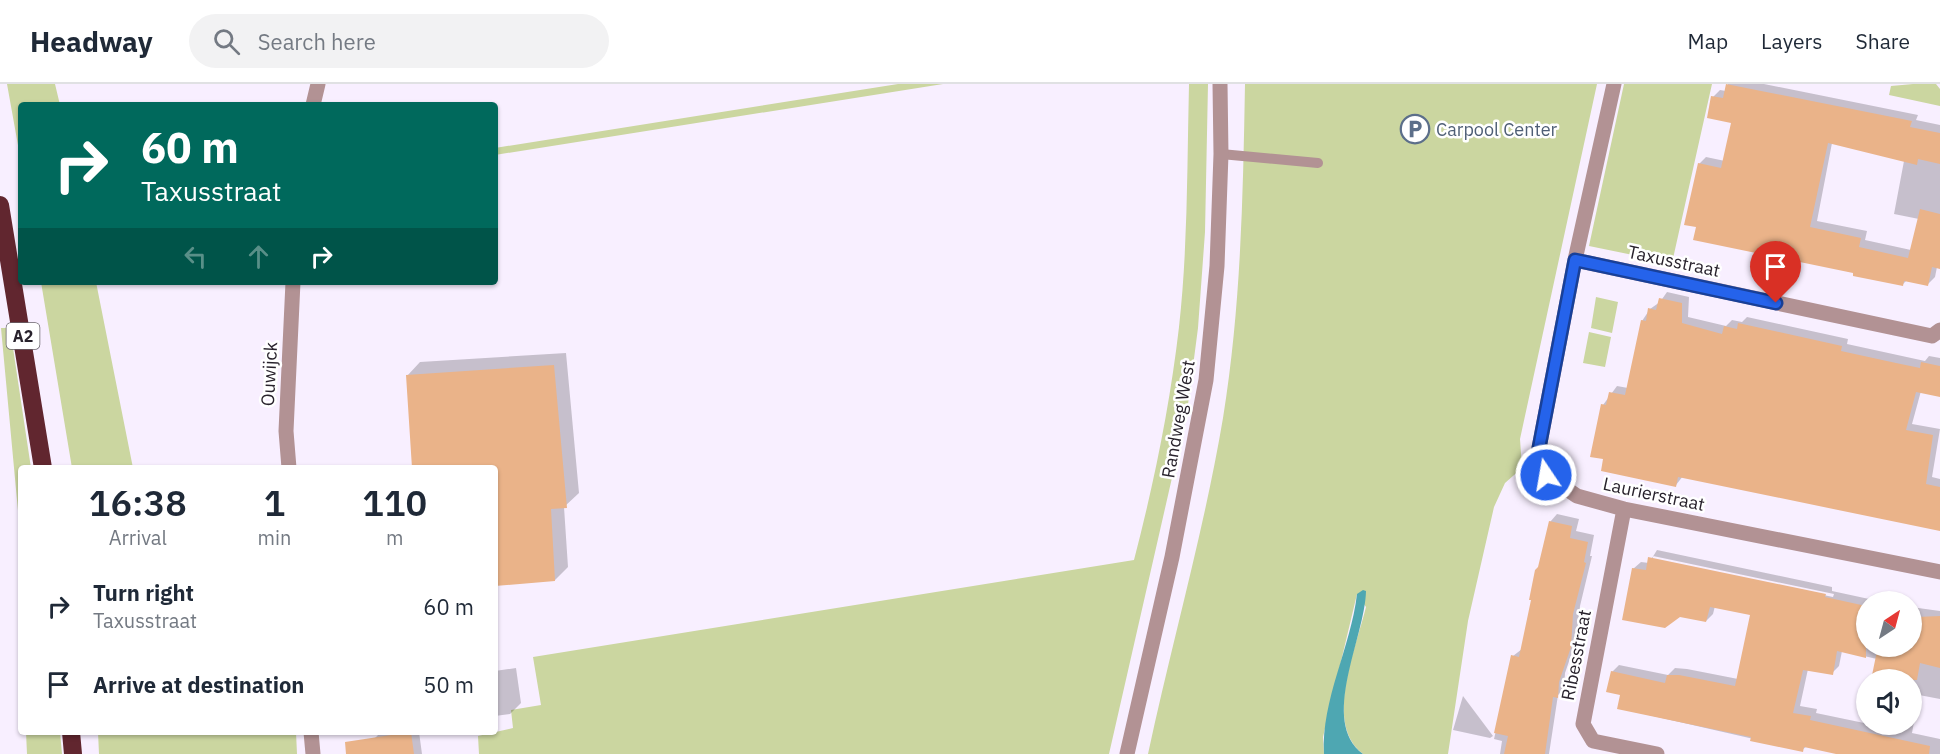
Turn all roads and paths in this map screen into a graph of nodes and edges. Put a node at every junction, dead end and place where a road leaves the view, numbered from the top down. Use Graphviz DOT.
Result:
graph roads {
  1 [pos="318,84"];
  2 [pos="1220,84"];
  3 [pos="1614,84"];
  4 [pos="314,102"];
  5 [pos="1221,154"];
  6 [pos="1318,163"];
  7 [pos="0,205"];
  8 [pos="1575,260"];
  9 [pos="293,285"];
  10 [pos="1940,330"];
  11 [pos="43,465"];
  12 [pos="289,465"];
  13 [pos="1624,509"];
  14 [pos="1940,572"];
  15 [pos="71,735"];
  16 [pos="311,735"];
  17 [pos="73,754"];
  18 [pos="313,754"];
  19 [pos="1127,754"];
  20 [pos="1657,754"];
  1 -- 4 [label="street"];
  2 -- 5 [label="street, Randweg West"];
  3 -- 8 [label="street, Laurierstraat"];
  5 -- 6 [label="lane"];
  5 -- 19 [label="street, Randweg West"];
  7 -- 11 [label="highway, A2"];
  8 -- 10 [label="street, Taxusstraat"];
  8 -- 13 [label="street, Laurierstraat"];
  9 -- 12 [label="street, Ouwijck"];
  13 -- 14 [label="street, Laurierstraat"];
  13 -- 20 [label="street, Ribesstraat"];
  15 -- 17 [label="highway"];
  16 -- 18 [label="street"];
}
